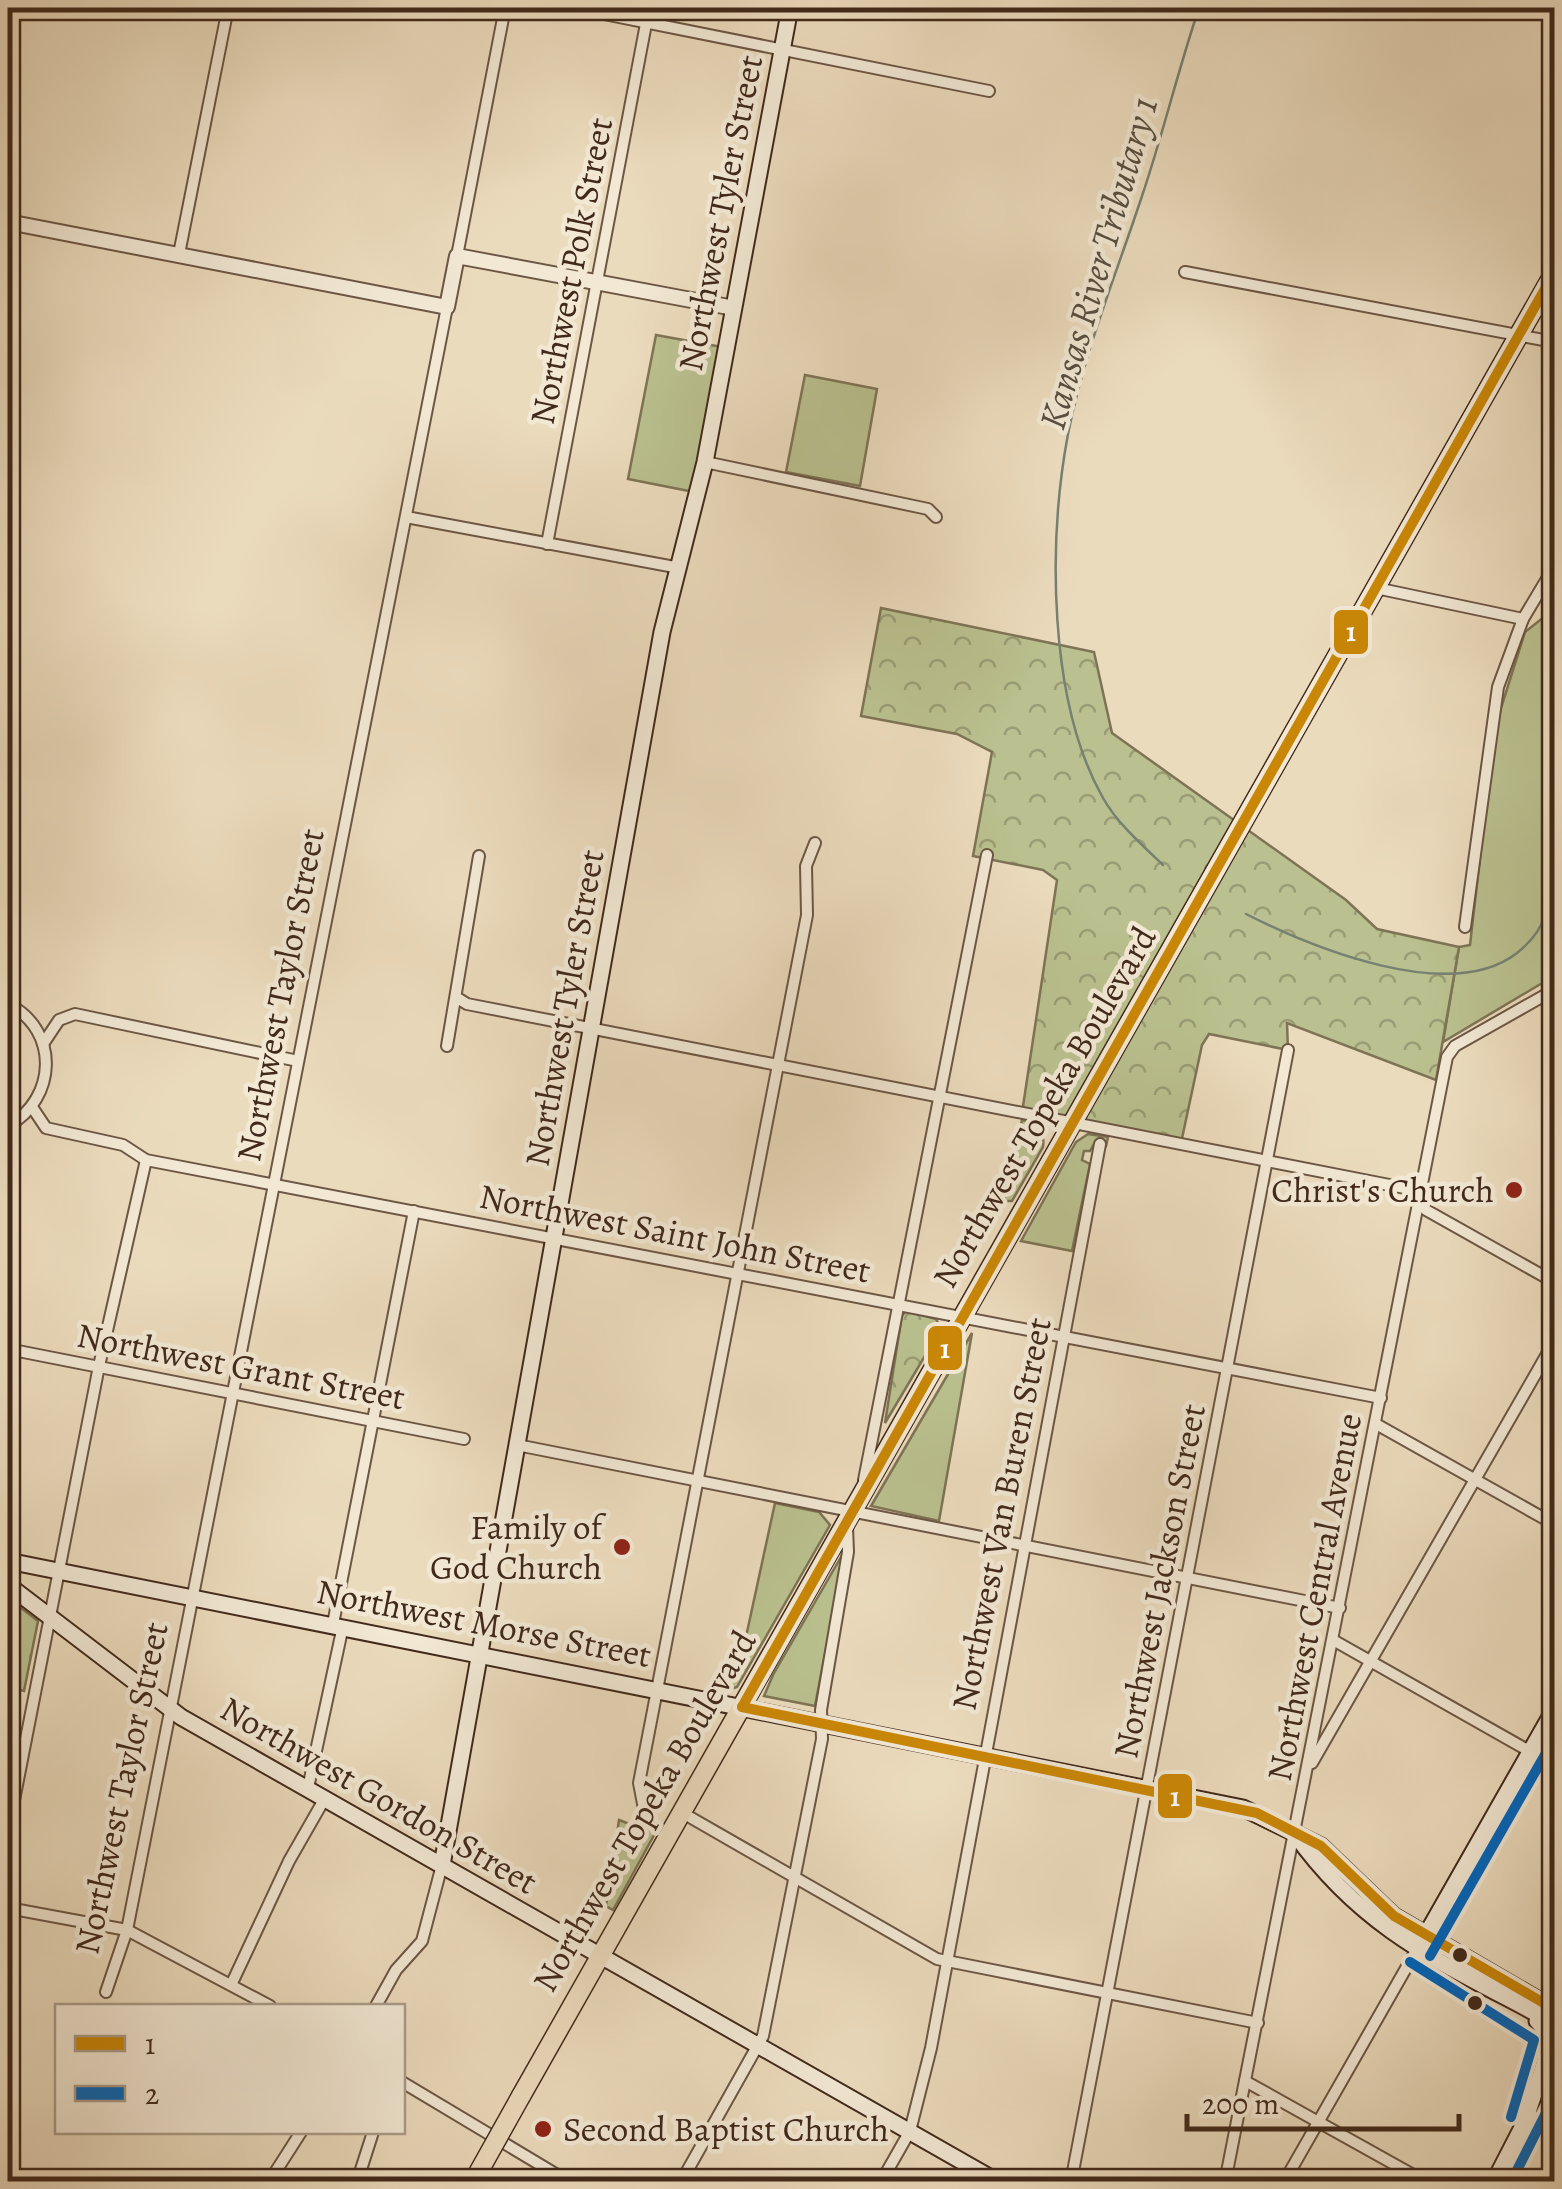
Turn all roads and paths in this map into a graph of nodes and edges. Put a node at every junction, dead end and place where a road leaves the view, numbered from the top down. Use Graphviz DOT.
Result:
graph roads {
  1 [pos="228,8"];
  2 [pos="505,8"];
  3 [pos="574,8"];
  4 [pos="649,8"];
  5 [pos="790,8"];
  6 [pos="646,22"];
  7 [pos="782,48"];
  8 [pos="989,91"];
  9 [pos="8,222"];
  10 [pos="179,254"];
  11 [pos="457,256"];
  12 [pos="1185,272"];
  13 [pos="1554,273"];
  14 [pos="596,283"];
  15 [pos="447,307"];
  16 [pos="734,308"];
  17 [pos="1520,335"];
  18 [pos="1554,342"];
  19 [pos="705,462"];
  20 [pos="406,517"];
  21 [pos="936,517"];
  22 [pos="546,544"];
  23 [pos="1554,567"];
  24 [pos="680,568"];
  25 [pos="1376,588"];
  26 [pos="1523,619"];
  27 [pos="815,843"];
  28 [pos="987,855"];
  29 [pos="479,856"];
  30 [pos="1465,927"];
  31 [pos="1554,990"];
  32 [pos="459,998"];
  33 [pos="8,1004"];
  34 [pos="592,1027"];
  35 [pos="44,1044"];
  36 [pos="447,1046"];
  37 [pos="1288,1050"];
  38 [pos="298,1061"];
  39 [pos="776,1065"];
  40 [pos="939,1096"];
  41 [pos="32,1107"];
  42 [pos="1072,1122"];
  43 [pos="8,1126"];
  44 [pos="1100,1144"];
  45 [pos="146,1160"];
  46 [pos="1268,1161"];
  47 [pos="275,1185"];
  48 [pos="1419,1200"];
  49 [pos="414,1211"];
  50 [pos="555,1238"];
  51 [pos="736,1272"];
  52 [pos="1554,1282"];
  53 [pos="900,1304"];
  54 [pos="962,1318"];
  55 [pos="1062,1336"];
  56 [pos="1554,1342"];
  57 [pos="8,1349"];
  58 [pos="99,1366"];
  59 [pos="1227,1368"];
  60 [pos="234,1392"];
  61 [pos="1382,1398"];
  62 [pos="374,1419"];
  63 [pos="1376,1424"];
  64 [pos="464,1439"];
  65 [pos="517,1445"];
  66 [pos="1476,1480"];
  67 [pos="697,1482"];
  68 [pos="861,1496"];
  69 [pos="849,1518"];
  70 [pos="1554,1524"];
  71 [pos="1024,1546"];
  72 [pos="8,1562"];
  73 [pos="59,1571"];
  74 [pos="1187,1578"];
  75 [pos="8,1585"];
  76 [pos="193,1597"];
  77 [pos="1340,1608"];
  78 [pos="49,1616"];
  79 [pos="338,1625"];
  80 [pos="1332,1640"];
  81 [pos="481,1654"];
  82 [pos="1372,1663"];
  83 [pos="656,1688"];
  84 [pos="742,1707"];
  85 [pos="171,1709"];
  86 [pos="1554,1710"];
  87 [pos="821,1724"];
  88 [pos="1530,1752"];
  89 [pos="987,1756"];
  90 [pos="1554,1765"];
  91 [pos="1306,1772"];
  92 [pos="308,1788"];
  93 [pos="1147,1788"];
  94 [pos="325,1798"];
  95 [pos="644,1809"];
  96 [pos="681,1812"];
  97 [pos="8,1832"];
  98 [pos="1295,1834"];
  99 [pos="442,1865"];
  100 [pos="795,1878"];
  101 [pos="8,1908"];
  102 [pos="127,1930"];
  103 [pos="1422,1942"];
  104 [pos="599,1956"];
  105 [pos="947,1961"];
  106 [pos="232,1983"];
  107 [pos="106,1992"];
  108 [pos="1108,1993"];
  109 [pos="1497,1995"];
  110 [pos="267,2004"];
  111 [pos="377,2004"];
  112 [pos="1554,2009"];
  113 [pos="1258,2023"];
  114 [pos="1554,2024"];
  115 [pos="758,2045"];
  116 [pos="1554,2065"];
  117 [pos="1245,2080"];
  118 [pos="405,2084"];
  119 [pos="1526,2121"];
  120 [pos="1320,2122"];
  121 [pos="910,2131"];
  122 [pos="300,2134"];
  123 [pos="371,2134"];
  124 [pos="268,2182"];
  125 [pos="357,2182"];
  126 [pos="473,2182"];
  127 [pos="570,2182"];
  128 [pos="681,2182"];
  129 [pos="881,2182"];
  130 [pos="998,2182"];
  131 [pos="1071,2182"];
  132 [pos="1226,2182"];
  133 [pos="1284,2182"];
  134 [pos="1426,2182"];
  135 [pos="1494,2182"];
  1 -- 10 [label="street"];
  2 -- 11 [label="street, Northwest Taylor Street"];
  3 -- 6 [label="street"];
  4 -- 6 [label="street, Northwest Polk Street"];
  5 -- 7 [label="main road, Northwest Tyler Street"];
  6 -- 7 [label="street"];
  6 -- 14 [label="street, Northwest Polk Street"];
  7 -- 8 [label="street"];
  7 -- 16 [label="main road, Northwest Tyler Street"];
  9 -- 10 [label="street"];
  10 -- 15 [label="street"];
  11 -- 14 [label="street"];
  11 -- 15 [label="street, Northwest Taylor Street"];
  12 -- 17 [label="street"];
  13 -- 17 [label="main road, Northwest Topeka Boulevard"];
  14 -- 16 [label="street"];
  14 -- 22 [label="street, Northwest Polk Street"];
  15 -- 20 [label="street, Northwest Taylor Street"];
  16 -- 19 [label="main road, Northwest Tyler Street"];
  17 -- 18 [label="street"];
  17 -- 25 [label="main road, Northwest Topeka Boulevard"];
  19 -- 21 [label="street"];
  19 -- 24 [label="main road, Northwest Tyler Street"];
  20 -- 22 [label="street"];
  20 -- 38 [label="street, Northwest Taylor Street"];
  22 -- 24 [label="street"];
  23 -- 26 [label="street"];
  24 -- 34 [label="main road, Northwest Tyler Street"];
  25 -- 26 [label="street"];
  25 -- 42 [label="main road, Northwest Topeka Boulevard"];
  26 -- 30 [label="street"];
  27 -- 39 [label="street"];
  28 -- 40 [label="street"];
  29 -- 32 [label="street"];
  31 -- 48 [label="street, Northwest Central Avenue"];
  32 -- 34 [label="street"];
  32 -- 36 [label="street"];
  33 -- 35 [label="street"];
  34 -- 39 [label="street"];
  34 -- 50 [label="main road, Northwest Tyler Street"];
  35 -- 38 [label="street"];
  35 -- 41 [label="street"];
  37 -- 46 [label="street, Northwest Jackson Street"];
  38 -- 47 [label="street, Northwest Taylor Street"];
  39 -- 40 [label="street"];
  39 -- 51 [label="street"];
  40 -- 42 [label="street"];
  40 -- 53 [label="street"];
  41 -- 43 [label="street"];
  41 -- 45 [label="street, Northwest Saint John Street"];
  42 -- 46 [label="street"];
  42 -- 54 [label="main road, Northwest Topeka Boulevard"];
  44 -- 55 [label="street, Northwest Van Buren Street"];
  45 -- 47 [label="street, Northwest Saint John Street"];
  45 -- 58 [label="street"];
  46 -- 48 [label="street"];
  46 -- 59 [label="street, Northwest Jackson Street"];
  47 -- 49 [label="street, Northwest Saint John Street"];
  47 -- 60 [label="street, Northwest Taylor Street"];
  48 -- 52 [label="street"];
  48 -- 61 [label="street, Northwest Central Avenue"];
  49 -- 50 [label="street, Northwest Saint John Street"];
  49 -- 62 [label="street"];
  50 -- 51 [label="street, Northwest Saint John Street"];
  50 -- 65 [label="main road, Northwest Tyler Street"];
  51 -- 53 [label="street, Northwest Saint John Street"];
  51 -- 67 [label="street"];
  53 -- 54 [label="street, Northwest Saint John Street"];
  53 -- 68 [label="street"];
  54 -- 55 [label="street, Northwest Saint John Street"];
  54 -- 68 [label="main road, Northwest Topeka Boulevard"];
  55 -- 59 [label="street, Northwest Saint John Street"];
  55 -- 71 [label="street, Northwest Van Buren Street"];
  56 -- 66 [label="street"];
  57 -- 58 [label="street, Northwest Grant Street"];
  58 -- 60 [label="street, Northwest Grant Street"];
  58 -- 73 [label="street"];
  59 -- 61 [label="street, Northwest Saint John Street"];
  59 -- 74 [label="street, Northwest Jackson Street"];
  60 -- 62 [label="street, Northwest Grant Street"];
  60 -- 76 [label="street, Northwest Taylor Street"];
  61 -- 63 [label="street, Northwest Central Avenue"];
  62 -- 64 [label="street, Northwest Grant Street"];
  62 -- 79 [label="street"];
  63 -- 66 [label="street"];
  63 -- 77 [label="street, Northwest Central Avenue"];
  65 -- 67 [label="street"];
  65 -- 81 [label="main road, Northwest Tyler Street"];
  66 -- 70 [label="street"];
  66 -- 82 [label="street"];
  67 -- 69 [label="street"];
  67 -- 83 [label="street"];
  68 -- 69 [label="main road, Northwest Topeka Boulevard"];
  69 -- 71 [label="street"];
  69 -- 84 [label="main road, Northwest Topeka Boulevard"];
  69 -- 87 [label="street"];
  71 -- 74 [label="street"];
  71 -- 89 [label="street, Northwest Van Buren Street"];
  72 -- 73 [label="main road, Northwest Morse Street"];
  73 -- 76 [label="main road, Northwest Morse Street"];
  73 -- 78 [label="street"];
  74 -- 77 [label="street"];
  74 -- 93 [label="street, Northwest Jackson Street"];
  75 -- 78 [label="main road, Northwest Gordon Street"];
  76 -- 79 [label="main road, Northwest Morse Street"];
  76 -- 85 [label="street, Northwest Taylor Street"];
  77 -- 80 [label="street, Northwest Central Avenue"];
  78 -- 85 [label="main road, Northwest Gordon Street"];
  78 -- 97 [label="street"];
  79 -- 81 [label="main road, Northwest Morse Street"];
  79 -- 92 [label="street"];
  80 -- 82 [label="street"];
  80 -- 91 [label="street, Northwest Central Avenue"];
  81 -- 83 [label="main road, Northwest Morse Street"];
  81 -- 99 [label="main road, Northwest Tyler Street"];
  82 -- 88 [label="street"];
  82 -- 91 [label="street"];
  83 -- 84 [label="main road, Northwest Morse Street"];
  83 -- 95 [label="street"];
  84 -- 87 [label="main road, Northwest Morse Street"];
  84 -- 96 [label="main road, Northwest Topeka Boulevard"];
  85 -- 92 [label="main road, Northwest Gordon Street"];
  85 -- 102 [label="street, Northwest Taylor Street"];
  86 -- 88 [label="main road"];
  87 -- 89 [label="main road, Northwest Morse Street"];
  87 -- 100 [label="street"];
  88 -- 90 [label="street"];
  88 -- 103 [label="main road"];
  89 -- 93 [label="main road, Northwest Morse Street"];
  89 -- 105 [label="street, Northwest Van Buren Street"];
  91 -- 98 [label="street, Northwest Central Avenue"];
  92 -- 94 [label="main road, Northwest Gordon Street"];
  93 -- 98 [label="main road, Northwest Morse Street"];
  93 -- 108 [label="street, Northwest Jackson Street"];
  94 -- 99 [label="main road, Northwest Gordon Street"];
  94 -- 106 [label="street"];
  96 -- 100 [label="street"];
  96 -- 104 [label="main road, Northwest Topeka Boulevard"];
  98 -- 103 [label="main road, Northwest Morse Street"];
  98 -- 113 [label="street, Northwest Central Avenue"];
  99 -- 104 [label="main road, Northwest Gordon Street"];
  99 -- 111 [label="street, Northwest Tyler Street"];
  100 -- 105 [label="street"];
  100 -- 115 [label="street"];
  101 -- 102 [label="street"];
  102 -- 106 [label="street"];
  102 -- 107 [label="street, Northwest Taylor Street"];
  103 -- 109 [label="main road"];
  103 -- 112 [label="main road"];
  103 -- 120 [label="street"];
  104 -- 115 [label="main road, Northwest Gordon Street"];
  104 -- 126 [label="main road, Northwest Topeka Boulevard, bridge"];
  105 -- 108 [label="street"];
  105 -- 121 [label="street, Northwest Van Buren Street"];
  106 -- 110 [label="street"];
  108 -- 113 [label="street"];
  108 -- 131 [label="street, Northwest Jackson Street"];
  109 -- 114 [label="main road"];
  109 -- 119 [label="main road"];
  113 -- 117 [label="street, Northwest Central Avenue"];
  115 -- 121 [label="main road, Northwest Gordon Street"];
  115 -- 128 [label="street"];
  116 -- 119 [label="main road"];
  117 -- 120 [label="street"];
  117 -- 132 [label="street, Northwest Central Avenue"];
  118 -- 127 [label="street"];
  119 -- 135 [label="main road"];
  120 -- 133 [label="street"];
  120 -- 134 [label="street"];
  121 -- 129 [label="street, Northwest Van Buren Street"];
  121 -- 130 [label="main road, Northwest Gordon Street"];
  122 -- 124 [label="street"];
  123 -- 125 [label="street"];
}
